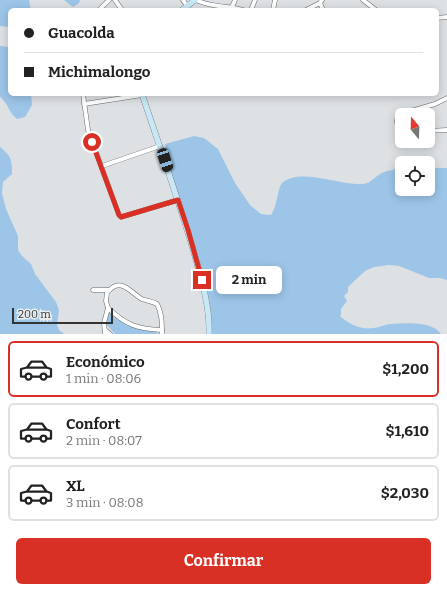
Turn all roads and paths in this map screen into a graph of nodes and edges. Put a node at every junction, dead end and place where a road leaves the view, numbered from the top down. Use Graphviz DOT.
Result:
graph roads {
  1 [pos="109,0"];
  2 [pos="183,0"];
  3 [pos="196,0"];
  4 [pos="235,0"];
  5 [pos="363,0"];
  6 [pos="321,2"];
  7 [pos="232,7"];
  8 [pos="101,8"];
  9 [pos="185,8"];
  10 [pos="236,8"];
  11 [pos="310,8"];
  12 [pos="373,8"];
  13 [pos="83,96"];
  14 [pos="136,96"];
  15 [pos="142,96"];
  16 [pos="447,98"];
  17 [pos="84,104"];
  18 [pos="421,108"];
  19 [pos="447,130"];
  20 [pos="435,131"];
  21 [pos="160,146"];
  22 [pos="102,166"];
  23 [pos="178,200"];
  24 [pos="111,289"];
  25 [pos="93,290"];
  26 [pos="108,308"];
  27 [pos="105,332"];
  28 [pos="162,332"];
  29 [pos="110,334"];
  30 [pos="209,334"];
  1 -- 8 [label="street"];
  2 -- 9 [label="street"];
  3 -- 7 [label="street"];
  3 -- 9 [label="main road"];
  4 -- 7 [label="street"];
  5 -- 12 [label="street"];
  6 -- 11 [label="street"];
  7 -- 10 [label="street"];
  13 -- 17 [label="street"];
  14 -- 17 [label="street"];
  15 -- 21 [label="main road"];
  16 -- 18 [label="street"];
  17 -- 22 [label="street"];
  19 -- 20 [label="street"];
  21 -- 22 [label="street"];
  21 -- 23 [label="main road"];
  22 -- 23 [label="street"];
  23 -- 30 [label="main road"];
  24 -- 25 [label="street"];
  24 -- 26 [label="street"];
  24 -- 28 [label="street"];
  26 -- 27 [label="street"];
  26 -- 28 [label="street"];
  27 -- 29 [label="street"];
}
